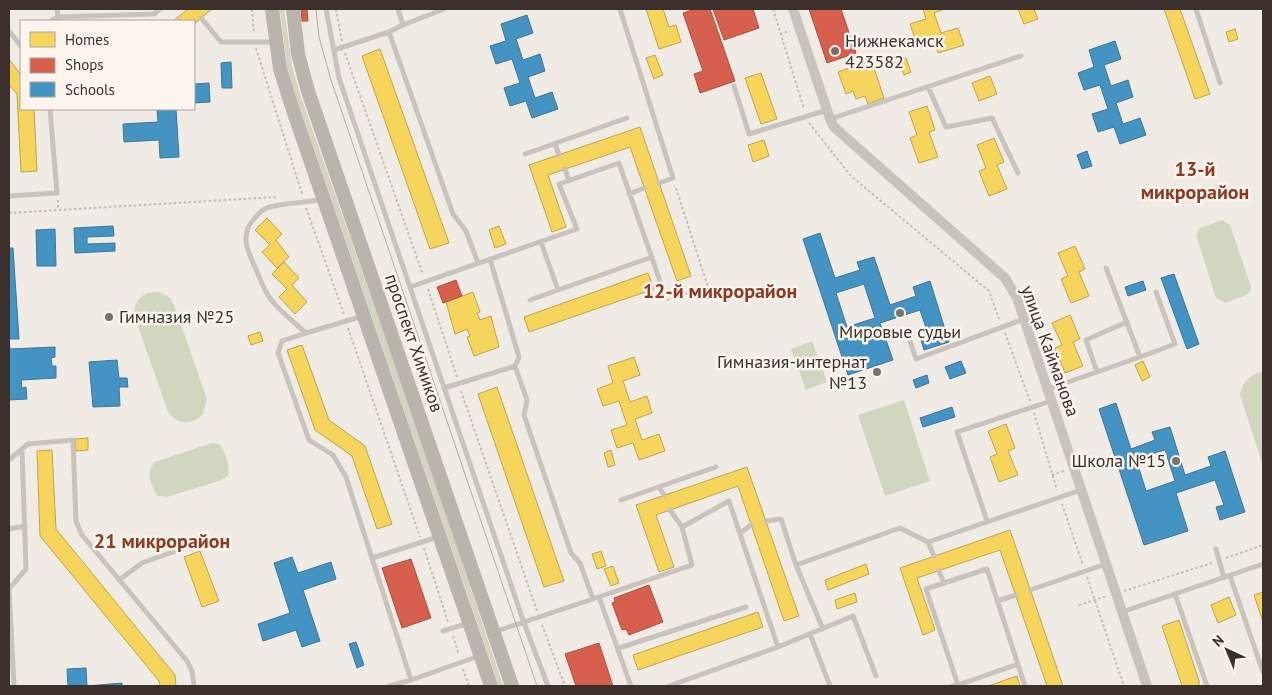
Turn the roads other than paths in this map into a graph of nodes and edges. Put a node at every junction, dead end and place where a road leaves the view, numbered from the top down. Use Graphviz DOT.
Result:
graph roads {
  1 [pos="57,9"];
  2 [pos="160,9"];
  3 [pos="272,9"];
  4 [pos="293,9"];
  5 [pos="326,9"];
  6 [pos="398,9"];
  7 [pos="444,9"];
  8 [pos="620,9"];
  9 [pos="793,9"];
  10 [pos="1196,9"];
  11 [pos="58,17"];
  12 [pos="201,18"];
  13 [pos="53,20"];
  14 [pos="403,25"];
  15 [pos="9,31"];
  16 [pos="389,32"];
  17 [pos="275,42"];
  18 [pos="20,45"];
  19 [pos="334,50"];
  20 [pos="1021,56"];
  21 [pos="1220,83"];
  22 [pos="734,86"];
  23 [pos="928,87"];
  24 [pos="50,110"];
  25 [pos="828,115"];
  26 [pos="627,118"];
  27 [pos="555,143"];
  28 [pos="525,154"];
  29 [pos="560,155"];
  30 [pos="564,169"];
  31 [pos="1018,174"];
  32 [pos="569,181"];
  33 [pos="659,183"];
  34 [pos="644,188"];
  35 [pos="629,194"];
  36 [pos="9,196"];
  37 [pos="324,199"];
  38 [pos="541,242"];
  39 [pos="652,257"];
  40 [pos="490,259"];
  41 [pos="478,263"];
  42 [pos="1106,268"];
  43 [pos="661,284"];
  44 [pos="410,287"];
  45 [pos="558,290"];
  46 [pos="1156,292"];
  47 [pos="530,300"];
  48 [pos="363,315"];
  49 [pos="1024,319"];
  50 [pos="1127,322"];
  51 [pos="306,332"];
  52 [pos="906,332"];
  53 [pos="1140,357"];
  54 [pos="515,366"];
  55 [pos="1097,372"];
  56 [pos="444,388"];
  57 [pos="1047,389"];
  58 [pos="1051,401"];
  59 [pos="22,449"];
  60 [pos="9,460"];
  61 [pos="716,467"];
  62 [pos="659,487"];
  63 [pos="1081,490"];
  64 [pos="664,496"];
  65 [pos="621,500"];
  66 [pos="670,510"];
  67 [pos="766,521"];
  68 [pos="987,522"];
  69 [pos="25,526"];
  70 [pos="751,526"];
  71 [pos="682,527"];
  72 [pos="9,529"];
  73 [pos="740,533"];
  74 [pos="440,536"];
  75 [pos="201,542"];
  76 [pos="928,542"];
  77 [pos="1216,549"];
  78 [pos="934,556"];
  79 [pos="372,558"];
  80 [pos="1106,564"];
  81 [pos="1263,564"];
  82 [pos="796,565"];
  83 [pos="939,571"];
  84 [pos="1227,577"];
  85 [pos="120,580"];
  86 [pos="944,583"];
  87 [pos="9,589"];
  88 [pos="1030,590"];
  89 [pos="1175,594"];
  90 [pos="1016,595"];
  91 [pos="599,597"];
  92 [pos="593,599"];
  93 [pos="997,601"];
  94 [pos="746,607"];
  95 [pos="1122,612"];
  96 [pos="469,623"];
  97 [pos="524,623"];
  98 [pos="823,629"];
  99 [pos="443,631"];
  100 [pos="493,632"];
  101 [pos="810,634"];
  102 [pos="10,638"];
  103 [pos="778,647"];
  104 [pos="620,648"];
  105 [pos="480,656"];
  106 [pos="1018,664"];
  107 [pos="1263,672"];
  108 [pos="876,676"];
  109 [pos="411,680"];
  110 [pos="955,685"];
  111 [pos="13,686"];
  112 [pos="194,686"];
  113 [pos="389,686"];
  114 [pos="491,686"];
  115 [pos="512,686"];
  116 [pos="548,686"];
  117 [pos="631,686"];
  118 [pos="669,686"];
  119 [pos="830,686"];
  120 [pos="1025,686"];
  121 [pos="1147,686"];
  122 [pos="1207,686"];
  1 -- 11 [label="lane"];
  2 -- 11 [label="lane"];
  3 -- 17 [label="main road"];
  4 -- 100 [label="main road, проспект Химиков"];
  5 -- 19 [label="lane"];
  6 -- 14 [label="lane"];
  7 -- 14 [label="lane"];
  8 -- 33 [label="lane"];
  9 -- 25 [label="street, улица Кайманова"];
  10 -- 21 [label="lane"];
  11 -- 13 [label="lane"];
  12 -- 17 [label="lane"];
  14 -- 16 [label="lane"];
  15 -- 18 [label="lane"];
  16 -- 19 [label="lane"];
  16 -- 41 [label="lane"];
  17 -- 37 [label="main road"];
  19 -- 44 [label="lane"];
  20 -- 23 [label="lane"];
  22 -- 25 [label="lane"];
  23 -- 25 [label="lane"];
  23 -- 31 [label="lane"];
  24 -- 36 [label="lane"];
  25 -- 49 [label="street, улица Кайманова"];
  26 -- 27 [label="lane"];
  27 -- 28 [label="lane"];
  27 -- 29 [label="lane"];
  30 -- 32 [label="lane"];
  32 -- 35 [label="lane"];
  32 -- 38 [label="lane"];
  34 -- 35 [label="lane"];
  35 -- 39 [label="lane"];
  37 -- 48 [label="main road"];
  37 -- 51 [label="lane"];
  38 -- 40 [label="lane"];
  38 -- 45 [label="lane"];
  39 -- 43 [label="lane"];
  39 -- 45 [label="lane"];
  40 -- 41 [label="lane"];
  40 -- 54 [label="lane"];
  41 -- 44 [label="lane"];
  42 -- 50 [label="lane"];
  44 -- 56 [label="lane"];
  45 -- 47 [label="lane"];
  46 -- 53 [label="lane"];
  48 -- 51 [label="lane"];
  48 -- 74 [label="main road"];
  49 -- 52 [label="lane"];
  49 -- 57 [label="street, улица Кайманова"];
  50 -- 53 [label="lane"];
  50 -- 55 [label="lane"];
  51 -- 79 [label="lane"];
  53 -- 55 [label="lane"];
  54 -- 56 [label="lane"];
  54 -- 92 [label="lane"];
  55 -- 57 [label="lane"];
  56 -- 97 [label="lane"];
  57 -- 58 [label="street, улица Кайманова"];
  58 -- 63 [label="street, улица Кайманова"];
  58 -- 68 [label="lane"];
  59 -- 60 [label="lane"];
  59 -- 69 [label="lane"];
  59 -- 85 [label="lane"];
  61 -- 62 [label="lane"];
  62 -- 64 [label="lane"];
  62 -- 65 [label="lane"];
  63 -- 68 [label="lane"];
  63 -- 80 [label="street, улица Кайманова"];
  66 -- 71 [label="lane"];
  67 -- 82 [label="lane"];
  68 -- 76 [label="lane"];
  69 -- 72 [label="lane"];
  69 -- 87 [label="lane"];
  70 -- 73 [label="lane"];
  71 -- 73 [label="lane"];
  71 -- 91 [label="lane"];
  73 -- 103 [label="lane"];
  74 -- 79 [label="lane"];
  74 -- 96 [label="main road"];
  75 -- 85 [label="lane"];
  76 -- 78 [label="lane"];
  76 -- 82 [label="lane"];
  77 -- 84 [label="lane"];
  79 -- 109 [label="lane"];
  80 -- 88 [label="lane"];
  80 -- 95 [label="street, улица Кайманова"];
  81 -- 84 [label="lane"];
  82 -- 98 [label="lane"];
  83 -- 86 [label="lane"];
  84 -- 89 [label="lane"];
  84 -- 107 [label="lane"];
  85 -- 112 [label="lane"];
  86 -- 93 [label="lane"];
  86 -- 110 [label="lane"];
  87 -- 102 [label="lane"];
  89 -- 95 [label="lane"];
  89 -- 122 [label="lane"];
  90 -- 93 [label="lane"];
  91 -- 92 [label="lane"];
  91 -- 104 [label="lane"];
  92 -- 97 [label="lane"];
  93 -- 106 [label="lane"];
  94 -- 104 [label="lane"];
  95 -- 121 [label="street, улица Кайманова"];
  96 -- 99 [label="lane"];
  96 -- 105 [label="main road"];
  97 -- 100 [label="lane"];
  97 -- 116 [label="lane"];
  98 -- 101 [label="lane"];
  98 -- 108 [label="lane"];
  100 -- 115 [label="main road, проспект Химиков"];
  101 -- 103 [label="lane"];
  101 -- 119 [label="lane"];
  102 -- 111 [label="lane"];
  103 -- 118 [label="lane"];
  104 -- 117 [label="lane"];
  105 -- 109 [label="lane"];
  105 -- 114 [label="main road"];
  106 -- 110 [label="lane"];
  106 -- 120 [label="lane"];
  109 -- 113 [label="lane"];
}
